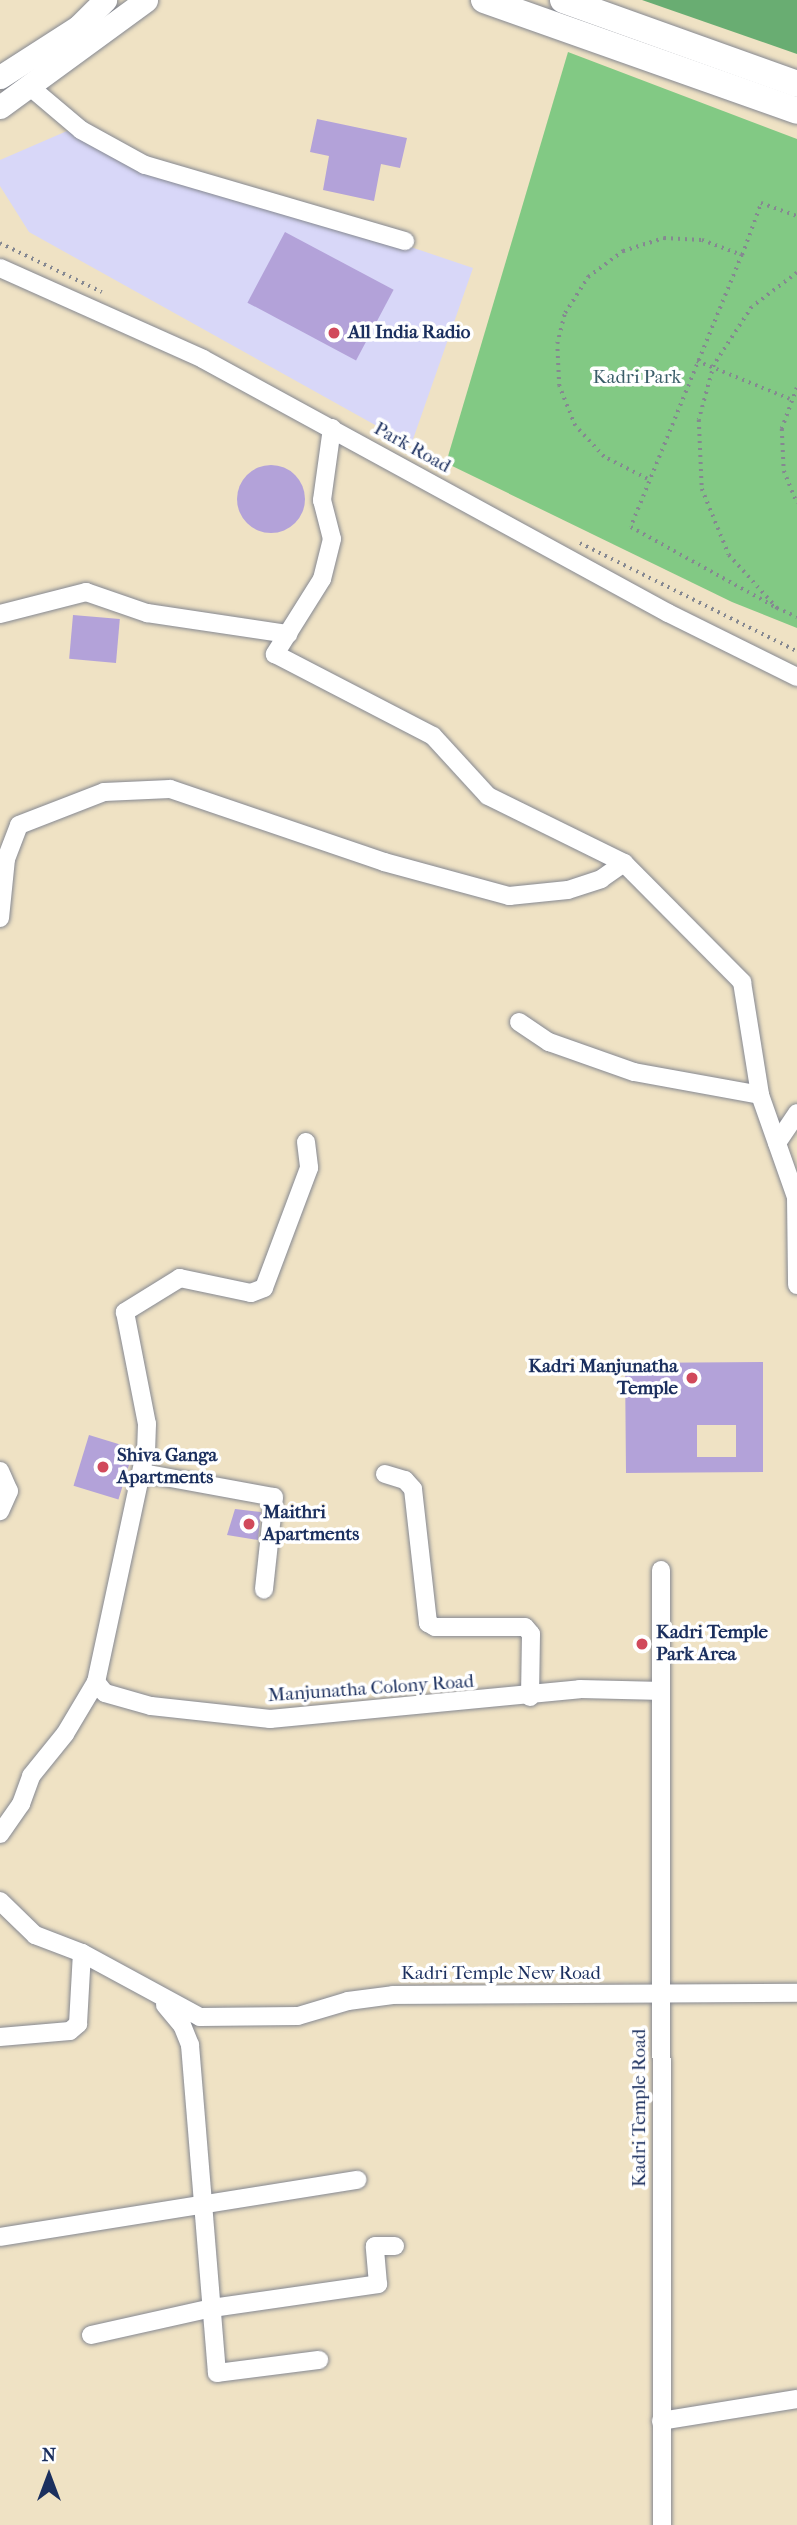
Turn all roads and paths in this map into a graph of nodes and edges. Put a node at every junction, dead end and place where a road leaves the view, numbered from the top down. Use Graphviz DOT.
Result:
graph roads {
  1 [pos="106,0"];
  2 [pos="146,0"];
  3 [pos="484,0"];
  4 [pos="563,0"];
  5 [pos="0,78"];
  6 [pos="797,83"];
  7 [pos="29,86"];
  8 [pos="0,107"];
  9 [pos="797,111"];
  10 [pos="797,216"];
  11 [pos="405,241"];
  12 [pos="742,254"];
  13 [pos="0,268"];
  14 [pos="797,273"];
  15 [pos="696,361"];
  16 [pos="714,365"];
  17 [pos="797,388"];
  18 [pos="790,399"];
  19 [pos="331,428"];
  20 [pos="647,479"];
  21 [pos="797,504"];
  22 [pos="777,608"];
  23 [pos="0,614"];
  24 [pos="797,617"];
  25 [pos="288,634"];
  26 [pos="797,677"];
  27 [pos="624,863"];
  28 [pos="0,918"];
  29 [pos="519,1022"];
  30 [pos="760,1095"];
  31 [pos="797,1113"];
  32 [pos="306,1142"];
  33 [pos="777,1143"];
  34 [pos="797,1285"];
  35 [pos="0,1471"];
  36 [pos="143,1474"];
  37 [pos="385,1474"];
  38 [pos="0,1511"];
  39 [pos="661,1570"];
  40 [pos="264,1588"];
  41 [pos="96,1682"];
  42 [pos="660,1691"];
  43 [pos="530,1697"];
  44 [pos="0,1834"];
  45 [pos="0,1901"];
  46 [pos="82,1953"];
  47 [pos="797,1993"];
  48 [pos="661,1996"];
  49 [pos="160,1999"];
  50 [pos="0,2037"];
  51 [pos="357,2180"];
  52 [pos="205,2202"];
  53 [pos="0,2237"];
  54 [pos="395,2246"];
  55 [pos="212,2308"];
  56 [pos="91,2335"];
  57 [pos="319,2360"];
  58 [pos="797,2399"];
  59 [pos="661,2421"];
  60 [pos="662,2525"];
  1 -- 5 [label="main road"];
  2 -- 7 [label="main road"];
  3 -- 9 [label="highway"];
  4 -- 6 [label="highway"];
  7 -- 8 [label="main road"];
  7 -- 11 [label="street"];
  10 -- 12 [label="path"];
  12 -- 15 [label="path"];
  12 -- 20 [label="path"];
  13 -- 19 [label="street, Park Road"];
  14 -- 16 [label="path"];
  15 -- 16 [label="path"];
  15 -- 20 [label="path"];
  16 -- 18 [label="path"];
  16 -- 22 [label="path"];
  17 -- 18 [label="path"];
  18 -- 21 [label="path"];
  19 -- 25 [label="street"];
  19 -- 26 [label="street, Park Road"];
  20 -- 22 [label="path"];
  22 -- 24 [label="path"];
  23 -- 25 [label="street"];
  25 -- 27 [label="street"];
  27 -- 28 [label="street"];
  27 -- 30 [label="street"];
  29 -- 30 [label="street"];
  30 -- 33 [label="street"];
  31 -- 33 [label="street"];
  32 -- 36 [label="street"];
  33 -- 34 [label="street"];
  35 -- 38 [label="street"];
  36 -- 40 [label="street"];
  36 -- 41 [label="street"];
  37 -- 43 [label="street"];
  39 -- 42 [label="street, Kadri Temple Road"];
  41 -- 43 [label="street, Manjunatha Colony Road"];
  41 -- 44 [label="street"];
  42 -- 43 [label="street, Manjunatha Colony Road"];
  42 -- 48 [label="street, Kadri Temple Road"];
  45 -- 46 [label="street, Kadri Temple New Road"];
  46 -- 49 [label="street, Kadri Temple New Road"];
  46 -- 50 [label="street"];
  47 -- 48 [label="street, Kadri Temple New Road"];
  48 -- 49 [label="street, Kadri Temple New Road"];
  48 -- 59 [label="street, Kadri Temple Road"];
  49 -- 52 [label="street"];
  51 -- 52 [label="street"];
  52 -- 53 [label="street"];
  52 -- 55 [label="street"];
  54 -- 55 [label="street"];
  55 -- 56 [label="street"];
  55 -- 57 [label="street"];
  58 -- 59 [label="street"];
  59 -- 60 [label="street, Kadri Temple Road"];
}
